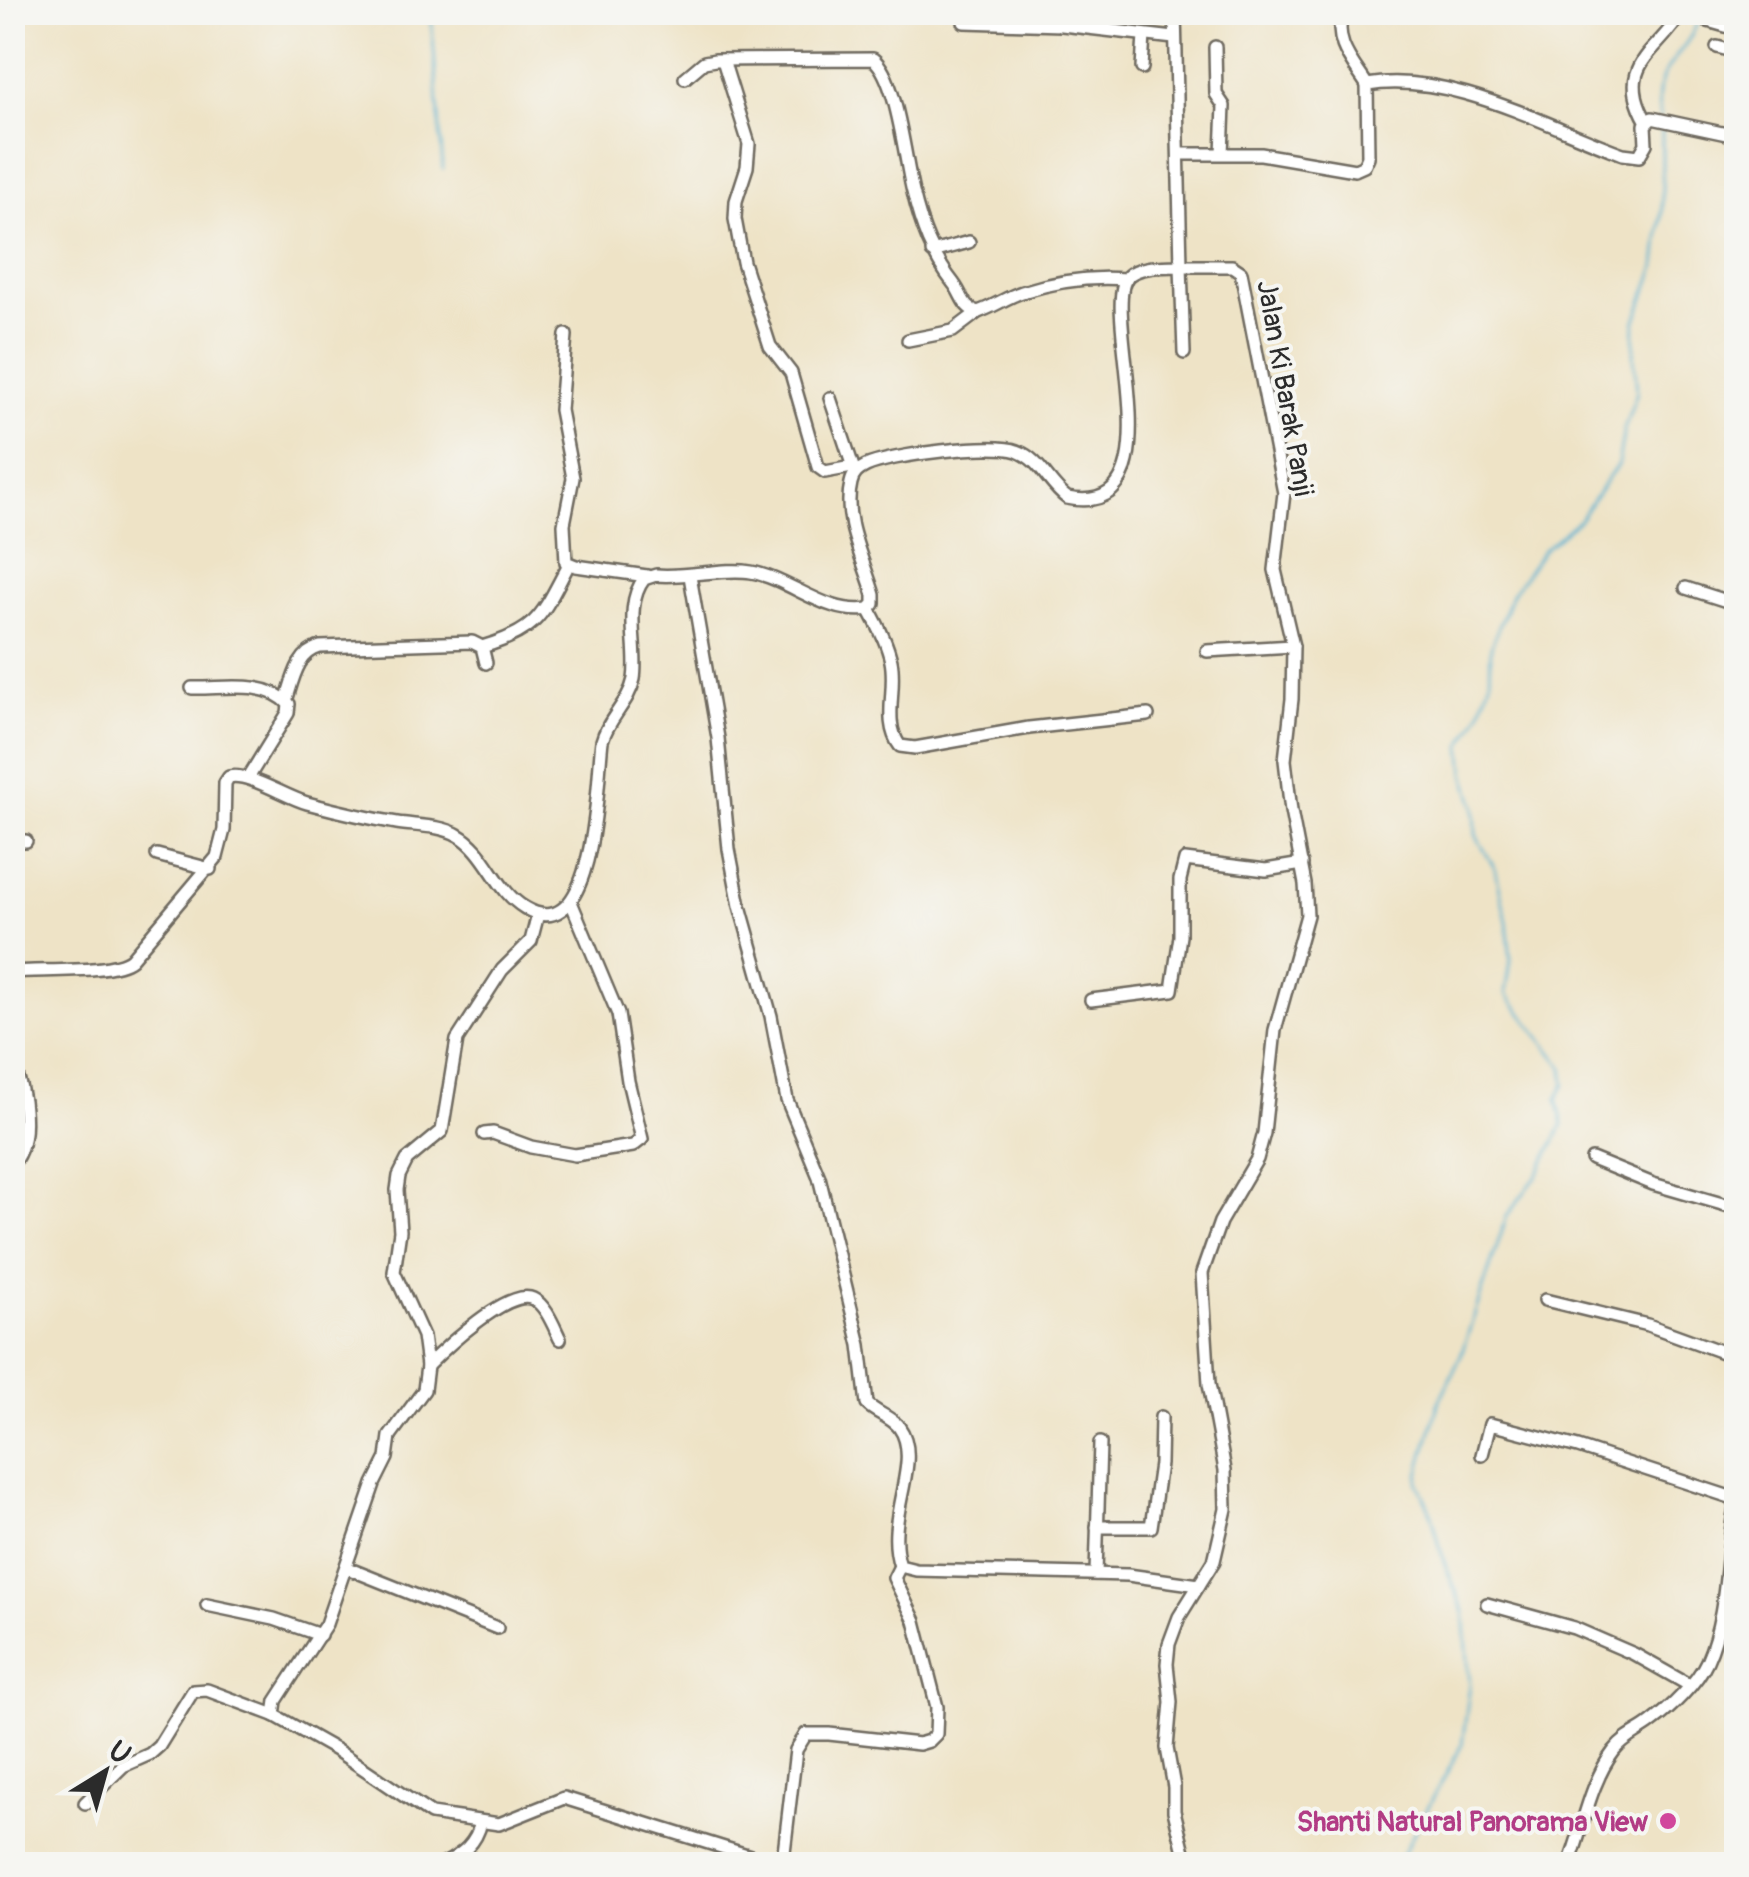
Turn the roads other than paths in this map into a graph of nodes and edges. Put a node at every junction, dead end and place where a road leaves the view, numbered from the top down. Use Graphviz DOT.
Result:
graph roads {
  1 [pos="1175,12"];
  2 [pos="1342,12"];
  3 [pos="1682,12"];
  4 [pos="1708,21"];
  5 [pos="964,22"];
  6 [pos="1736,28"];
  7 [pos="1144,34"];
  8 [pos="1174,38"];
  9 [pos="1717,47"];
  10 [pos="1216,48"];
  11 [pos="1736,52"];
  12 [pos="723,60"];
  13 [pos="1142,68"];
  14 [pos="686,78"];
  15 [pos="1367,85"];
  16 [pos="1649,120"];
  17 [pos="1736,136"];
  18 [pos="1222,153"];
  19 [pos="1179,154"];
  20 [pos="969,242"];
  21 [pos="932,252"];
  22 [pos="1181,266"];
  23 [pos="1126,279"];
  24 [pos="978,312"];
  25 [pos="566,335"];
  26 [pos="908,340"];
  27 [pos="1184,352"];
  28 [pos="830,398"];
  29 [pos="854,470"];
  30 [pos="568,564"];
  31 [pos="647,576"];
  32 [pos="690,576"];
  33 [pos="1686,588"];
  34 [pos="1736,604"];
  35 [pos="870,609"];
  36 [pos="1293,646"];
  37 [pos="482,647"];
  38 [pos="1207,650"];
  39 [pos="486,663"];
  40 [pos="192,688"];
  41 [pos="286,701"];
  42 [pos="1148,715"];
  43 [pos="248,778"];
  44 [pos="157,856"];
  45 [pos="1302,864"];
  46 [pos="210,869"];
  47 [pos="571,902"];
  48 [pos="538,914"];
  49 [pos="12,972"];
  50 [pos="1092,1000"];
  51 [pos="12,1062"];
  52 [pos="484,1134"];
  53 [pos="1592,1159"];
  54 [pos="12,1164"];
  55 [pos="1736,1208"];
  56 [pos="1545,1300"];
  57 [pos="560,1339"];
  58 [pos="1736,1356"];
  59 [pos="428,1366"];
  60 [pos="1161,1418"];
  61 [pos="1100,1443"];
  62 [pos="1482,1456"];
  63 [pos="1736,1500"];
  64 [pos="1097,1527"];
  65 [pos="900,1566"];
  66 [pos="347,1568"];
  67 [pos="1096,1574"];
  68 [pos="1199,1585"];
  69 [pos="1487,1604"];
  70 [pos="207,1605"];
  71 [pos="497,1628"];
  72 [pos="320,1635"];
  73 [pos="1689,1684"];
  74 [pos="274,1716"];
  75 [pos="85,1803"];
  76 [pos="482,1822"];
  77 [pos="444,1864"];
  78 [pos="1188,1864"];
  79 [pos="1568,1864"];
  1 -- 8 [label="street"];
  2 -- 15 [label="street"];
  3 -- 16 [label="street"];
  4 -- 6 [label="street"];
  5 -- 7 [label="street"];
  7 -- 8 [label="street"];
  7 -- 13 [label="street"];
  8 -- 19 [label="street"];
  9 -- 11 [label="street"];
  10 -- 18 [label="street"];
  12 -- 14 [label="street"];
  12 -- 21 [label="street"];
  12 -- 29 [label="street"];
  15 -- 16 [label="street"];
  15 -- 18 [label="street"];
  16 -- 17 [label="street"];
  18 -- 19 [label="street"];
  19 -- 22 [label="street"];
  20 -- 21 [label="street"];
  21 -- 24 [label="street"];
  22 -- 23 [label="street"];
  22 -- 27 [label="street"];
  22 -- 36 [label="street, Jalan Ki Barak Panji"];
  23 -- 24 [label="street"];
  23 -- 29 [label="street"];
  24 -- 26 [label="street"];
  25 -- 30 [label="street"];
  28 -- 29 [label="street"];
  29 -- 35 [label="street"];
  30 -- 31 [label="street"];
  30 -- 37 [label="street"];
  31 -- 32 [label="street"];
  31 -- 47 [label="street"];
  32 -- 35 [label="street"];
  32 -- 65 [label="street"];
  33 -- 34 [label="street"];
  35 -- 42 [label="street"];
  36 -- 38 [label="street"];
  36 -- 45 [label="street, Jalan Ki Barak Panji"];
  37 -- 39 [label="street"];
  37 -- 41 [label="street"];
  40 -- 41 [label="street"];
  41 -- 43 [label="street"];
  43 -- 46 [label="street"];
  43 -- 48 [label="street"];
  44 -- 46 [label="street"];
  45 -- 50 [label="street"];
  45 -- 68 [label="street, Jalan Ki Barak Panji"];
  46 -- 49 [label="street"];
  47 -- 48 [label="street"];
  47 -- 52 [label="street"];
  48 -- 59 [label="street"];
  51 -- 54 [label="street"];
  53 -- 55 [label="street"];
  56 -- 58 [label="street"];
  57 -- 59 [label="street"];
  59 -- 66 [label="street"];
  60 -- 64 [label="street"];
  61 -- 64 [label="street"];
  62 -- 63 [label="street"];
  63 -- 73 [label="street"];
  64 -- 67 [label="street"];
  65 -- 67 [label="street"];
  65 -- 76 [label="street"];
  66 -- 71 [label="street"];
  66 -- 72 [label="street"];
  67 -- 68 [label="street"];
  68 -- 78 [label="street, Jalan Ki Barak Panji"];
  69 -- 73 [label="street"];
  70 -- 72 [label="street"];
  72 -- 74 [label="street"];
  73 -- 79 [label="street"];
  74 -- 75 [label="street"];
  74 -- 76 [label="street"];
  76 -- 77 [label="street"];
}
